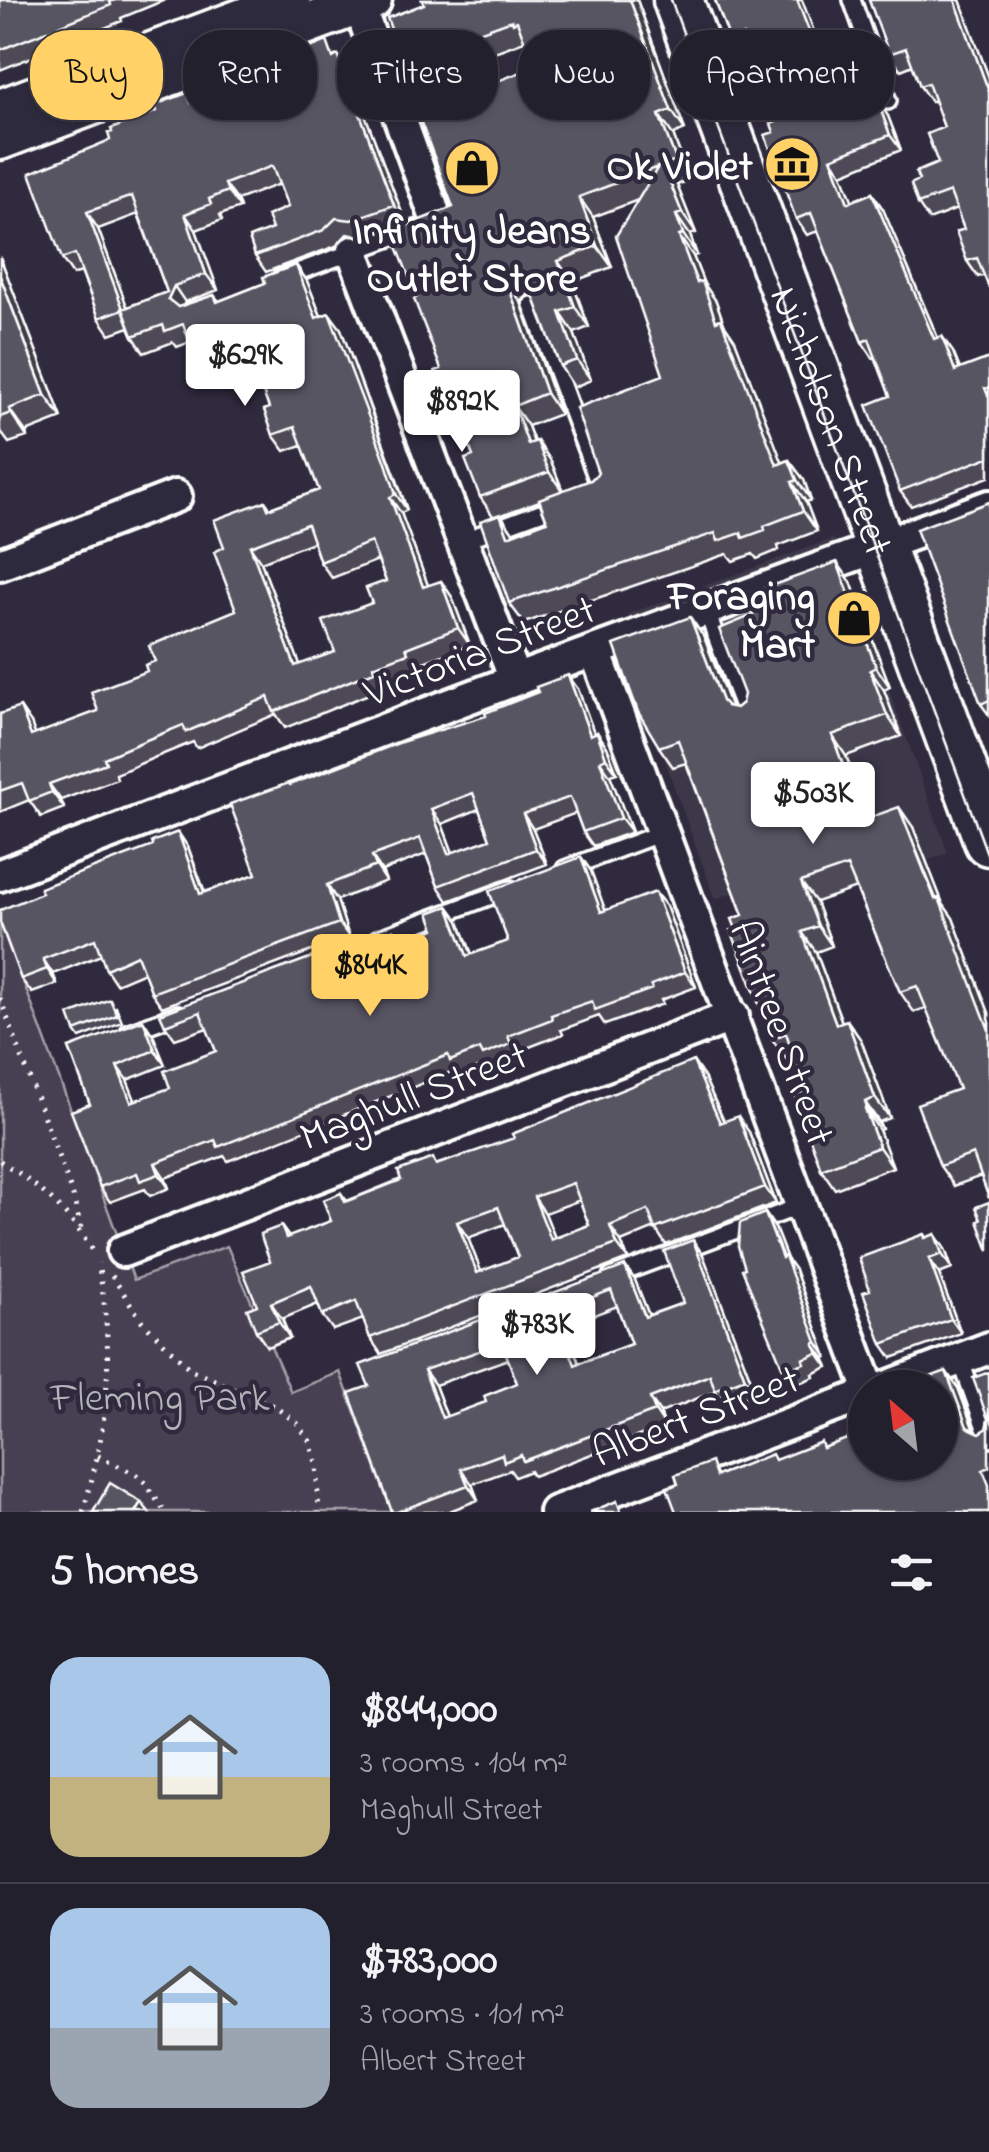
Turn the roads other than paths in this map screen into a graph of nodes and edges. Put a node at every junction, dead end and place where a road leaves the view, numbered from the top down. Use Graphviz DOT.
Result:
graph roads {
  1 [pos="291,0"];
  2 [pos="678,0"];
  3 [pos="852,0"];
  4 [pos="362,2"];
  5 [pos="863,30"];
  6 [pos="0,109"];
  7 [pos="0,140"];
  8 [pos="437,221"];
  9 [pos="353,252"];
  10 [pos="260,286"];
  11 [pos="532,306"];
  12 [pos="176,496"];
  13 [pos="989,506"];
  14 [pos="462,541"];
  15 [pos="880,546"];
  16 [pos="0,564"];
  17 [pos="706,610"];
  18 [pos="596,650"];
  19 [pos="515,680"];
  20 [pos="747,716"];
  21 [pos="664,832"];
  22 [pos="989,841"];
  23 [pos="552,874"];
  24 [pos="0,875"];
  25 [pos="534,880"];
  26 [pos="368,942"];
  27 [pos="201,1005"];
  28 [pos="733,1016"];
  29 [pos="109,1040"];
  30 [pos="803,1204"];
  31 [pos="110,1256"];
  32 [pos="604,1280"];
  33 [pos="989,1348"];
  34 [pos="960,1359"];
  35 [pos="863,1370"];
  36 [pos="931,1370"];
  37 [pos="848,1401"];
  38 [pos="989,1439"];
  39 [pos="555,1512"];
  1 -- 6 [label="street"];
  2 -- 15 [label="main road, Nicholson Street"];
  3 -- 5 [label="lane"];
  4 -- 7 [label="street"];
  4 -- 8 [label="street"];
  8 -- 9 [label="lane"];
  9 -- 10 [label="lane"];
  9 -- 14 [label="street"];
  11 -- 14 [label="lane"];
  12 -- 16 [label="street"];
  13 -- 15 [label="street, Victoria Street"];
  14 -- 19 [label="street"];
  15 -- 17 [label="street, Victoria Street"];
  15 -- 22 [label="main road, Nicholson Street"];
  17 -- 18 [label="street, Victoria Street"];
  17 -- 20 [label="lane"];
  18 -- 19 [label="street, Victoria Street"];
  18 -- 21 [label="street, Aintree Street"];
  19 -- 24 [label="street, Victoria Street"];
  21 -- 23 [label="lane"];
  21 -- 28 [label="street, Aintree Street"];
  25 -- 26 [label="lane"];
  27 -- 29 [label="lane"];
  28 -- 30 [label="street, Aintree Street"];
  28 -- 31 [label="street, Maghull Street"];
  30 -- 32 [label="lane"];
  30 -- 35 [label="street, Aintree Street"];
  33 -- 34 [label="street"];
  34 -- 36 [label="street"];
  34 -- 38 [label="lane"];
  37 -- 39 [label="street, Albert Street"];
}
